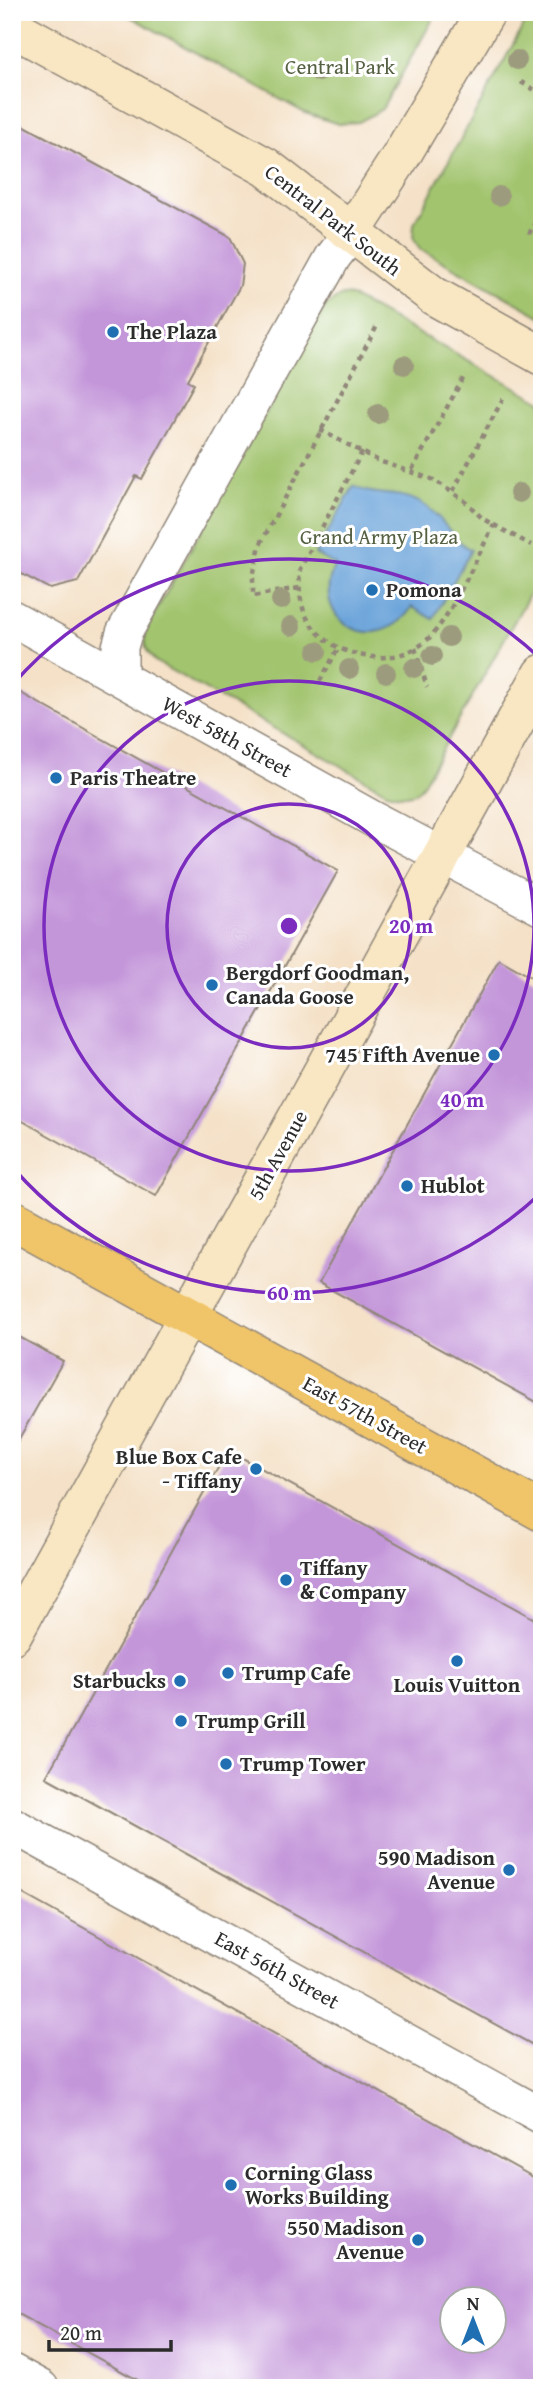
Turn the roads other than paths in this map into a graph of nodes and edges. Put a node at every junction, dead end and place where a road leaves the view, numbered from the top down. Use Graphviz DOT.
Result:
graph roads {
  1 [pos="486,12"];
  2 [pos="12,27"];
  3 [pos="352,232"];
  4 [pos="542,356"];
  5 [pos="12,618"];
  6 [pos="542,674"];
  7 [pos="120,677"];
  8 [pos="442,854"];
  9 [pos="542,908"];
  10 [pos="12,1219"];
  11 [pos="189,1317"];
  12 [pos="542,1512"];
  13 [pos="12,1635"];
  14 [pos="12,1825"];
  15 [pos="542,2116"];
  16 [pos="12,2372"];
  17 [pos="41,2388"];
  1 -- 3 [label="main road"];
  2 -- 3 [label="main road, Central Park South"];
  3 -- 4 [label="main road, Central Park South"];
  3 -- 7 [label="street"];
  5 -- 7 [label="street, West 58th Street"];
  6 -- 8 [label="main road, 5th Avenue"];
  7 -- 8 [label="street, West 58th Street"];
  8 -- 9 [label="street, West 58th Street"];
  8 -- 11 [label="main road, 5th Avenue"];
  10 -- 11 [label="main road, East 57th Street"];
  11 -- 12 [label="main road, East 57th Street"];
  11 -- 13 [label="main road, 5th Avenue"];
  14 -- 15 [label="street, East 56th Street"];
  16 -- 17 [label="street"];
}
